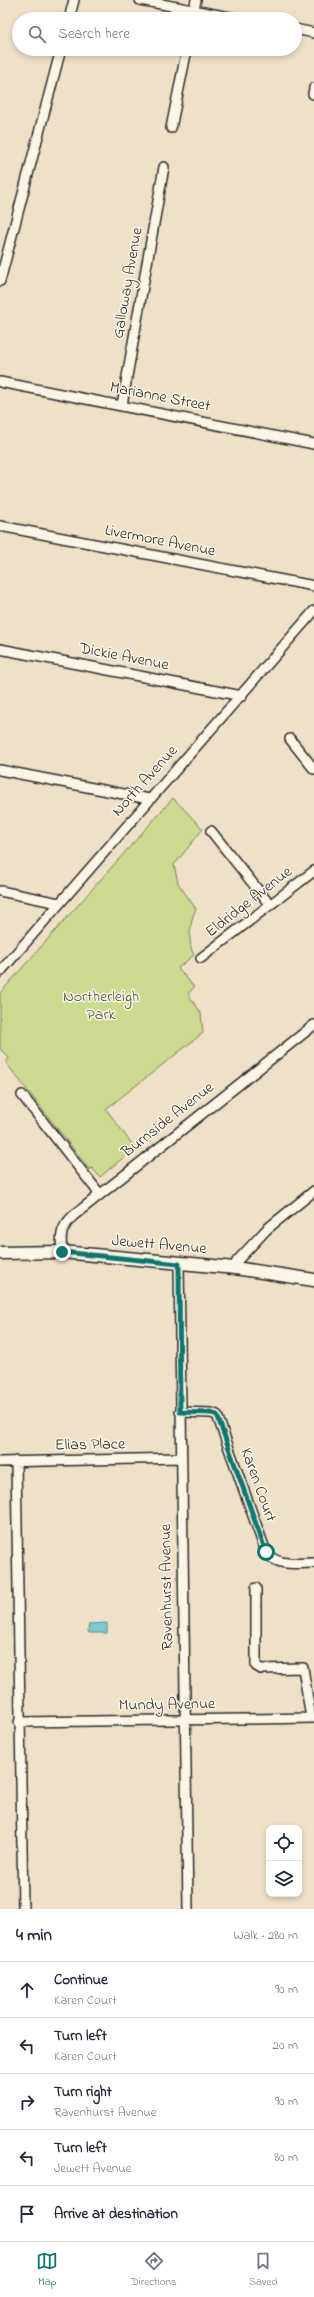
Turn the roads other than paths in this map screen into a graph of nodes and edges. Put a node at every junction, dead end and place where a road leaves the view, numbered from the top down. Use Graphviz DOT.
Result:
graph roads {
  1 [pos="74,0"];
  2 [pos="140,0"];
  3 [pos="196,0"];
  4 [pos="71,12"];
  5 [pos="182,12"];
  6 [pos="194,12"];
  7 [pos="302,30"];
  8 [pos="314,33"];
  9 [pos="59,56"];
  10 [pos="186,56"];
  11 [pos="172,128"];
  12 [pos="164,167"];
  13 [pos="0,281"];
  14 [pos="0,382"];
  15 [pos="122,404"];
  16 [pos="314,444"];
  17 [pos="0,526"];
  18 [pos="314,586"];
  19 [pos="314,611"];
  20 [pos="0,649"];
  21 [pos="242,696"];
  22 [pos="290,739"];
  23 [pos="314,769"];
  24 [pos="0,770"];
  25 [pos="149,799"];
  26 [pos="211,831"];
  27 [pos="314,871"];
  28 [pos="0,891"];
  29 [pos="60,903"];
  30 [pos="270,905"];
  31 [pos="201,958"];
  32 [pos="0,972"];
  33 [pos="314,1025"];
  34 [pos="22,1095"];
  35 [pos="314,1191"];
  36 [pos="99,1193"];
  37 [pos="62,1252"];
  38 [pos="0,1253"];
  39 [pos="179,1264"];
  40 [pos="235,1268"];
  41 [pos="314,1280"];
  42 [pos="180,1412"];
  43 [pos="180,1458"];
  44 [pos="16,1461"];
  45 [pos="0,1462"];
  46 [pos="314,1563"];
  47 [pos="256,1588"];
  48 [pos="313,1718"];
  49 [pos="185,1720"];
  50 [pos="20,1722"];
  51 [pos="23,1909"];
  52 [pos="188,1909"];
  1 -- 4 [label="street"];
  2 -- 5 [label="street"];
  3 -- 6 [label="street"];
  7 -- 8 [label="street"];
  9 -- 13 [label="street"];
  10 -- 11 [label="street"];
  12 -- 15 [label="street, Galloway Avenue"];
  14 -- 15 [label="street, Marianne Street"];
  15 -- 16 [label="street, Marianne Street"];
  17 -- 18 [label="street, Livermore Avenue"];
  19 -- 21 [label="street, North Avenue"];
  20 -- 21 [label="street, Dickie Avenue"];
  21 -- 25 [label="street, North Avenue"];
  22 -- 23 [label="street"];
  24 -- 25 [label="street"];
  25 -- 29 [label="street, North Avenue"];
  26 -- 30 [label="street"];
  27 -- 30 [label="street, Eldridge Avenue"];
  28 -- 29 [label="street"];
  29 -- 32 [label="street, North Avenue"];
  30 -- 31 [label="street, Eldridge Avenue"];
  33 -- 36 [label="street, Burnside Avenue"];
  34 -- 36 [label="street"];
  35 -- 40 [label="street"];
  36 -- 37 [label="street, Burnside Avenue"];
  37 -- 38 [label="street, Jewett Avenue"];
  37 -- 39 [label="street, Jewett Avenue"];
  39 -- 40 [label="street, Jewett Avenue"];
  39 -- 42 [label="street, Ravenhurst Avenue"];
  40 -- 41 [label="street, Jewett Avenue"];
  42 -- 43 [label="street, Ravenhurst Avenue"];
  42 -- 46 [label="street, Karen Court"];
  43 -- 44 [label="street, Elias Place"];
  43 -- 49 [label="street, Ravenhurst Avenue"];
  44 -- 45 [label="street, Elias Place"];
  44 -- 50 [label="street"];
  47 -- 48 [label="street"];
  48 -- 49 [label="street, Mundy Avenue"];
  49 -- 50 [label="street, Mundy Avenue"];
  49 -- 52 [label="street, Ravenhurst Avenue"];
  50 -- 51 [label="street"];
}
